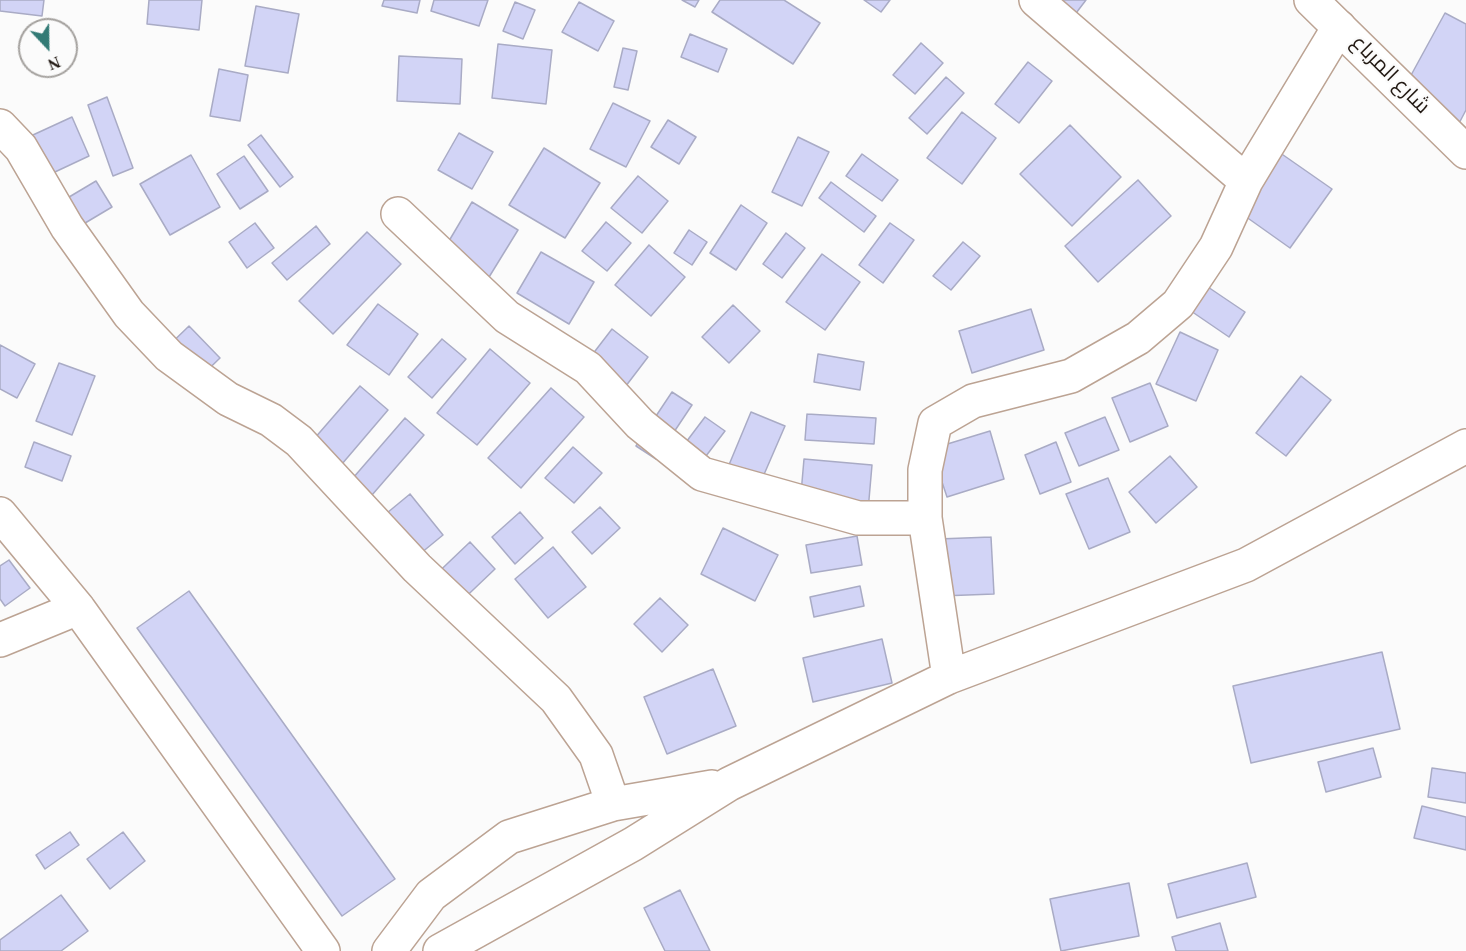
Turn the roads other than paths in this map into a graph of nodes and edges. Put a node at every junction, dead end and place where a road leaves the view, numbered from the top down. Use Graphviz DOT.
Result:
graph roads {
  1 [pos="1036,0"];
  2 [pos="1311,0"];
  3 [pos="1339,27"];
  4 [pos="0,126"];
  5 [pos="1466,152"];
  6 [pos="1246,181"];
  7 [pos="398,214"];
  8 [pos="1466,446"];
  9 [pos="0,514"];
  10 [pos="925,518"];
  11 [pos="78,608"];
  12 [pos="0,640"];
  13 [pos="949,677"];
  14 [pos="729,784"];
  15 [pos="613,804"];
  16 [pos="323,951"];
  17 [pos="389,951"];
  18 [pos="440,951"];
  1 -- 6 [label="street"];
  2 -- 3 [label="street, شارع المرباع"];
  3 -- 5 [label="street, شارع المرباع"];
  3 -- 6 [label="street"];
  4 -- 15 [label="street"];
  6 -- 10 [label="street"];
  7 -- 10 [label="street"];
  8 -- 13 [label="street"];
  9 -- 11 [label="street"];
  10 -- 13 [label="street"];
  11 -- 12 [label="street"];
  11 -- 16 [label="street"];
  13 -- 14 [label="street"];
  14 -- 15 [label="street"];
  14 -- 18 [label="street"];
  15 -- 17 [label="street"];
}
